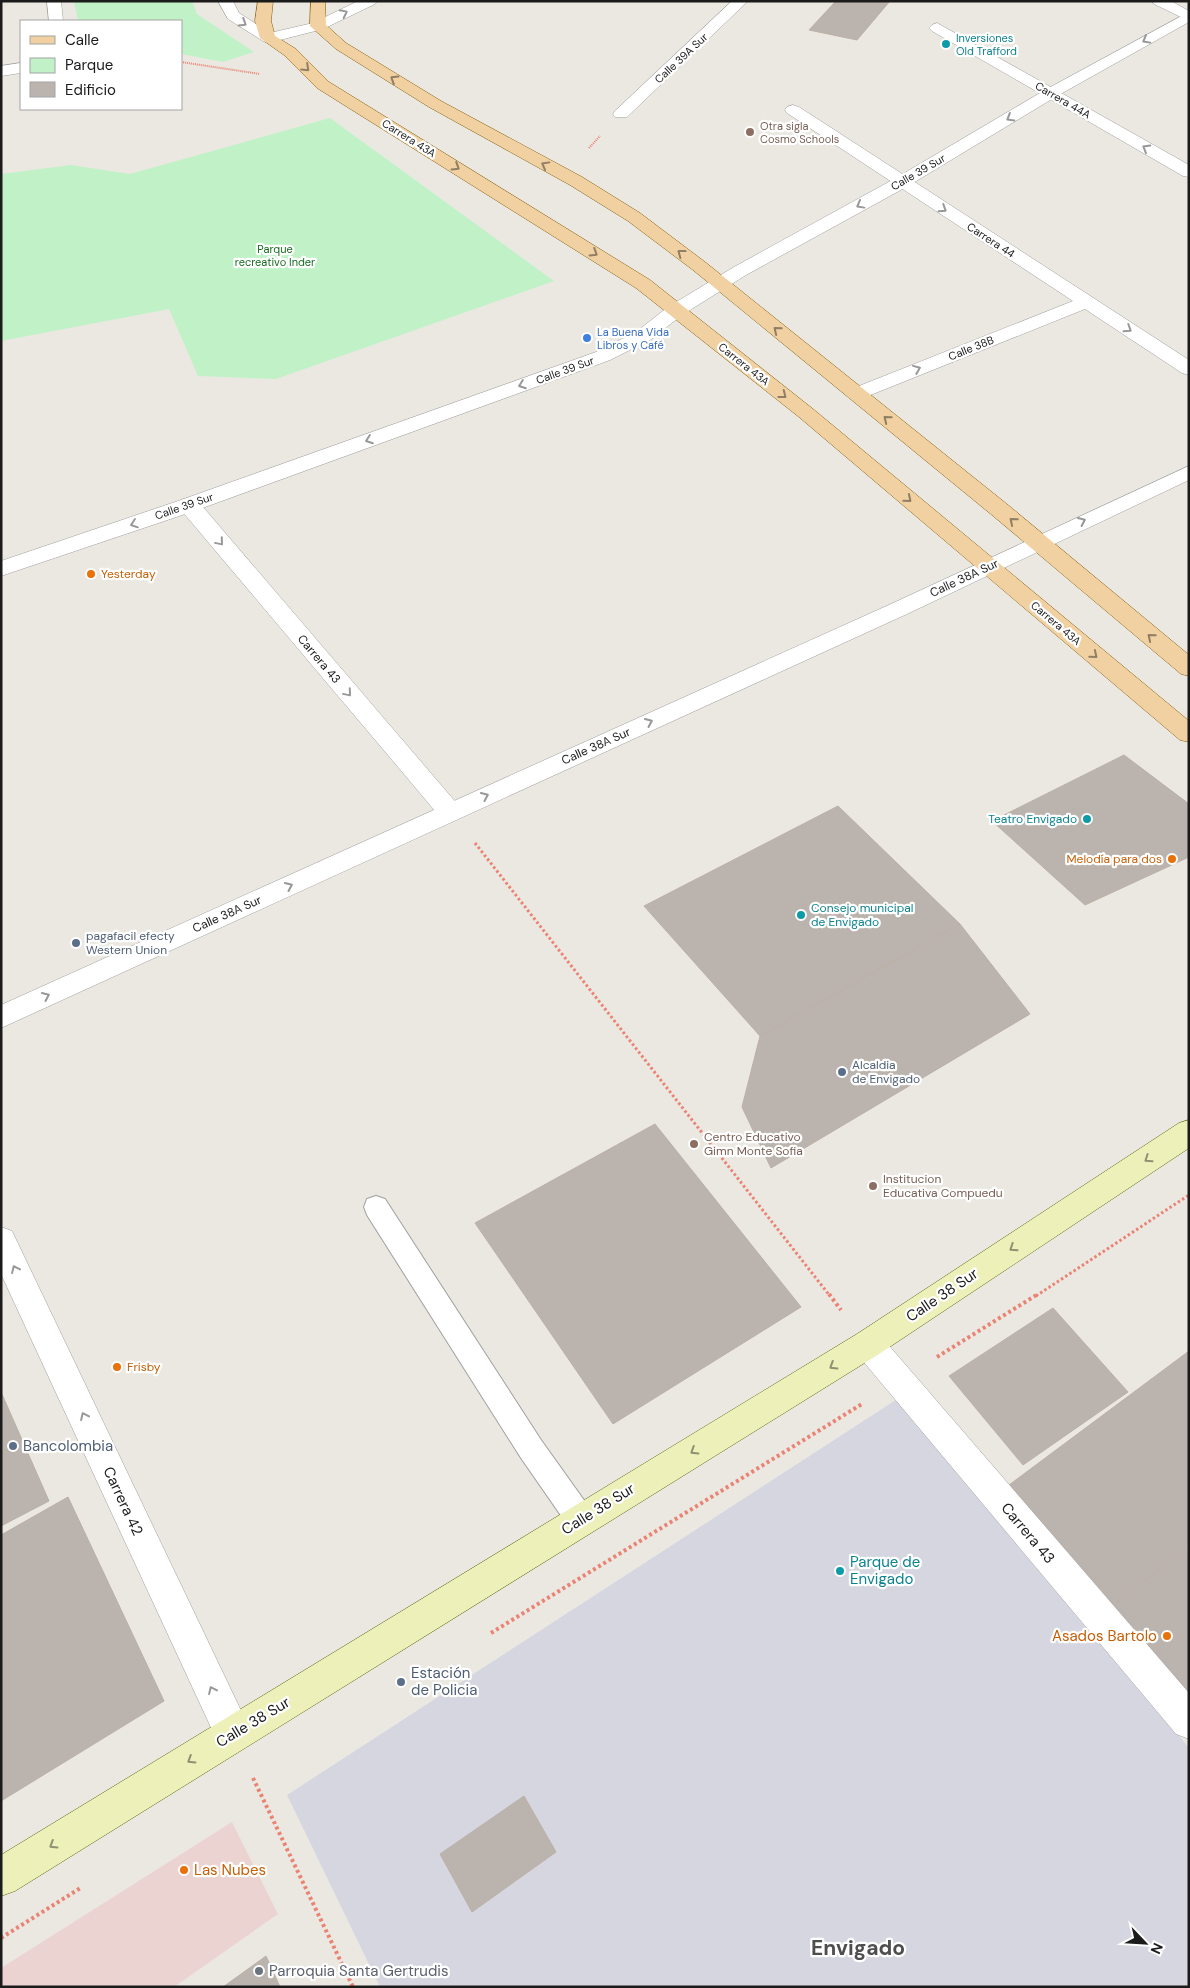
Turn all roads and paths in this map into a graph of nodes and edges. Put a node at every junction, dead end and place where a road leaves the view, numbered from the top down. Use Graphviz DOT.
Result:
graph roads {
  1 [pos="54,1"];
  2 [pos="225,1"];
  3 [pos="266,1"];
  4 [pos="318,1"];
  5 [pos="370,1"];
  6 [pos="741,1"];
  7 [pos="1159,1"];
  8 [pos="1188,17"];
  9 [pos="56,20"];
  10 [pos="318,26"];
  11 [pos="937,28"];
  12 [pos="268,38"];
  13 [pos="182,62"];
  14 [pos="20,68"];
  15 [pos="1,71"];
  16 [pos="260,74"];
  17 [pos="1051,93"];
  18 [pos="793,110"];
  19 [pos="621,114"];
  20 [pos="584,153"];
  21 [pos="1189,172"];
  22 [pos="902,182"];
  23 [pos="719,284"];
  24 [pos="1087,302"];
  25 [pos="675,311"];
  26 [pos="1189,369"];
  27 [pos="856,394"];
  28 [pos="1189,472"];
  29 [pos="189,505"];
  30 [pos="1038,542"];
  31 [pos="990,567"];
  32 [pos="1,569"];
  33 [pos="1189,668"];
  34 [pos="1189,734"];
  35 [pos="450,812"];
  36 [pos="1,1016"];
  37 [pos="1189,1132"];
  38 [pos="376,1207"];
  39 [pos="1,1240"];
  40 [pos="868,1344"];
  41 [pos="581,1520"];
  42 [pos="1189,1721"];
  43 [pos="233,1734"];
  44 [pos="252,1777"];
  45 [pos="1,1876"];
  46 [pos="353,1987"];
  1 -- 9 [label="street"];
  2 -- 12 [label="street, Carrera 43A, one-way"];
  3 -- 12 [label="main road"];
  4 -- 10 [label="main road"];
  10 -- 5 [label="street, one-way"];
  6 -- 19 [label="street, Calle 39A Sur"];
  7 -- 8 [label="street"];
  8 -- 17 [label="street, Calle 39 Sur, one-way"];
  10 -- 12 [label="street"];
  23 -- 10 [label="main road, one-way"];
  11 -- 17 [label="street, Carrera 44A"];
  12 -- 25 [label="main road, Carrera 43A, one-way"];
  13 -- 16 [label="path"];
  14 -- 15 [label="street"];
  21 -- 17 [label="street, Carrera 44A, one-way"];
  17 -- 22 [label="street, Calle 39 Sur, one-way"];
  18 -- 22 [label="street, Carrera 44"];
  19 -- 20 [label="path"];
  22 -- 23 [label="street, Calle 39 Sur, one-way"];
  22 -- 24 [label="street, Carrera 44, one-way"];
  23 -- 25 [label="street, Calle 39 Sur"];
  27 -- 23 [label="main road, one-way"];
  24 -- 26 [label="street, Carrera 44, one-way"];
  27 -- 24 [label="street, Calle 38B, one-way"];
  25 -- 29 [label="street, Calle 39 Sur, one-way"];
  25 -- 31 [label="main road, Carrera 43A, one-way"];
  30 -- 27 [label="main road, one-way"];
  30 -- 28 [label="street, Calle 38A Sur, one-way"];
  29 -- 32 [label="street, Calle 39 Sur, one-way"];
  29 -- 35 [label="street, Carrera 43, one-way"];
  30 -- 31 [label="street, Calle 38A Sur"];
  33 -- 30 [label="main road, one-way"];
  31 -- 34 [label="main road, Carrera 43A, one-way"];
  35 -- 31 [label="street, Calle 38A Sur, one-way"];
  36 -- 35 [label="street, Calle 38A Sur, one-way"];
  35 -- 40 [label="path"];
  37 -- 40 [label="main road, Calle 38 Sur, one-way"];
  38 -- 41 [label="lane"];
  43 -- 39 [label="street, Carrera 42, one-way"];
  40 -- 41 [label="main road, Calle 38 Sur, one-way"];
  40 -- 42 [label="street, Carrera 43"];
  41 -- 43 [label="main road, Calle 38 Sur"];
  43 -- 45 [label="main road, Calle 38 Sur, one-way"];
  44 -- 46 [label="path"];
}
